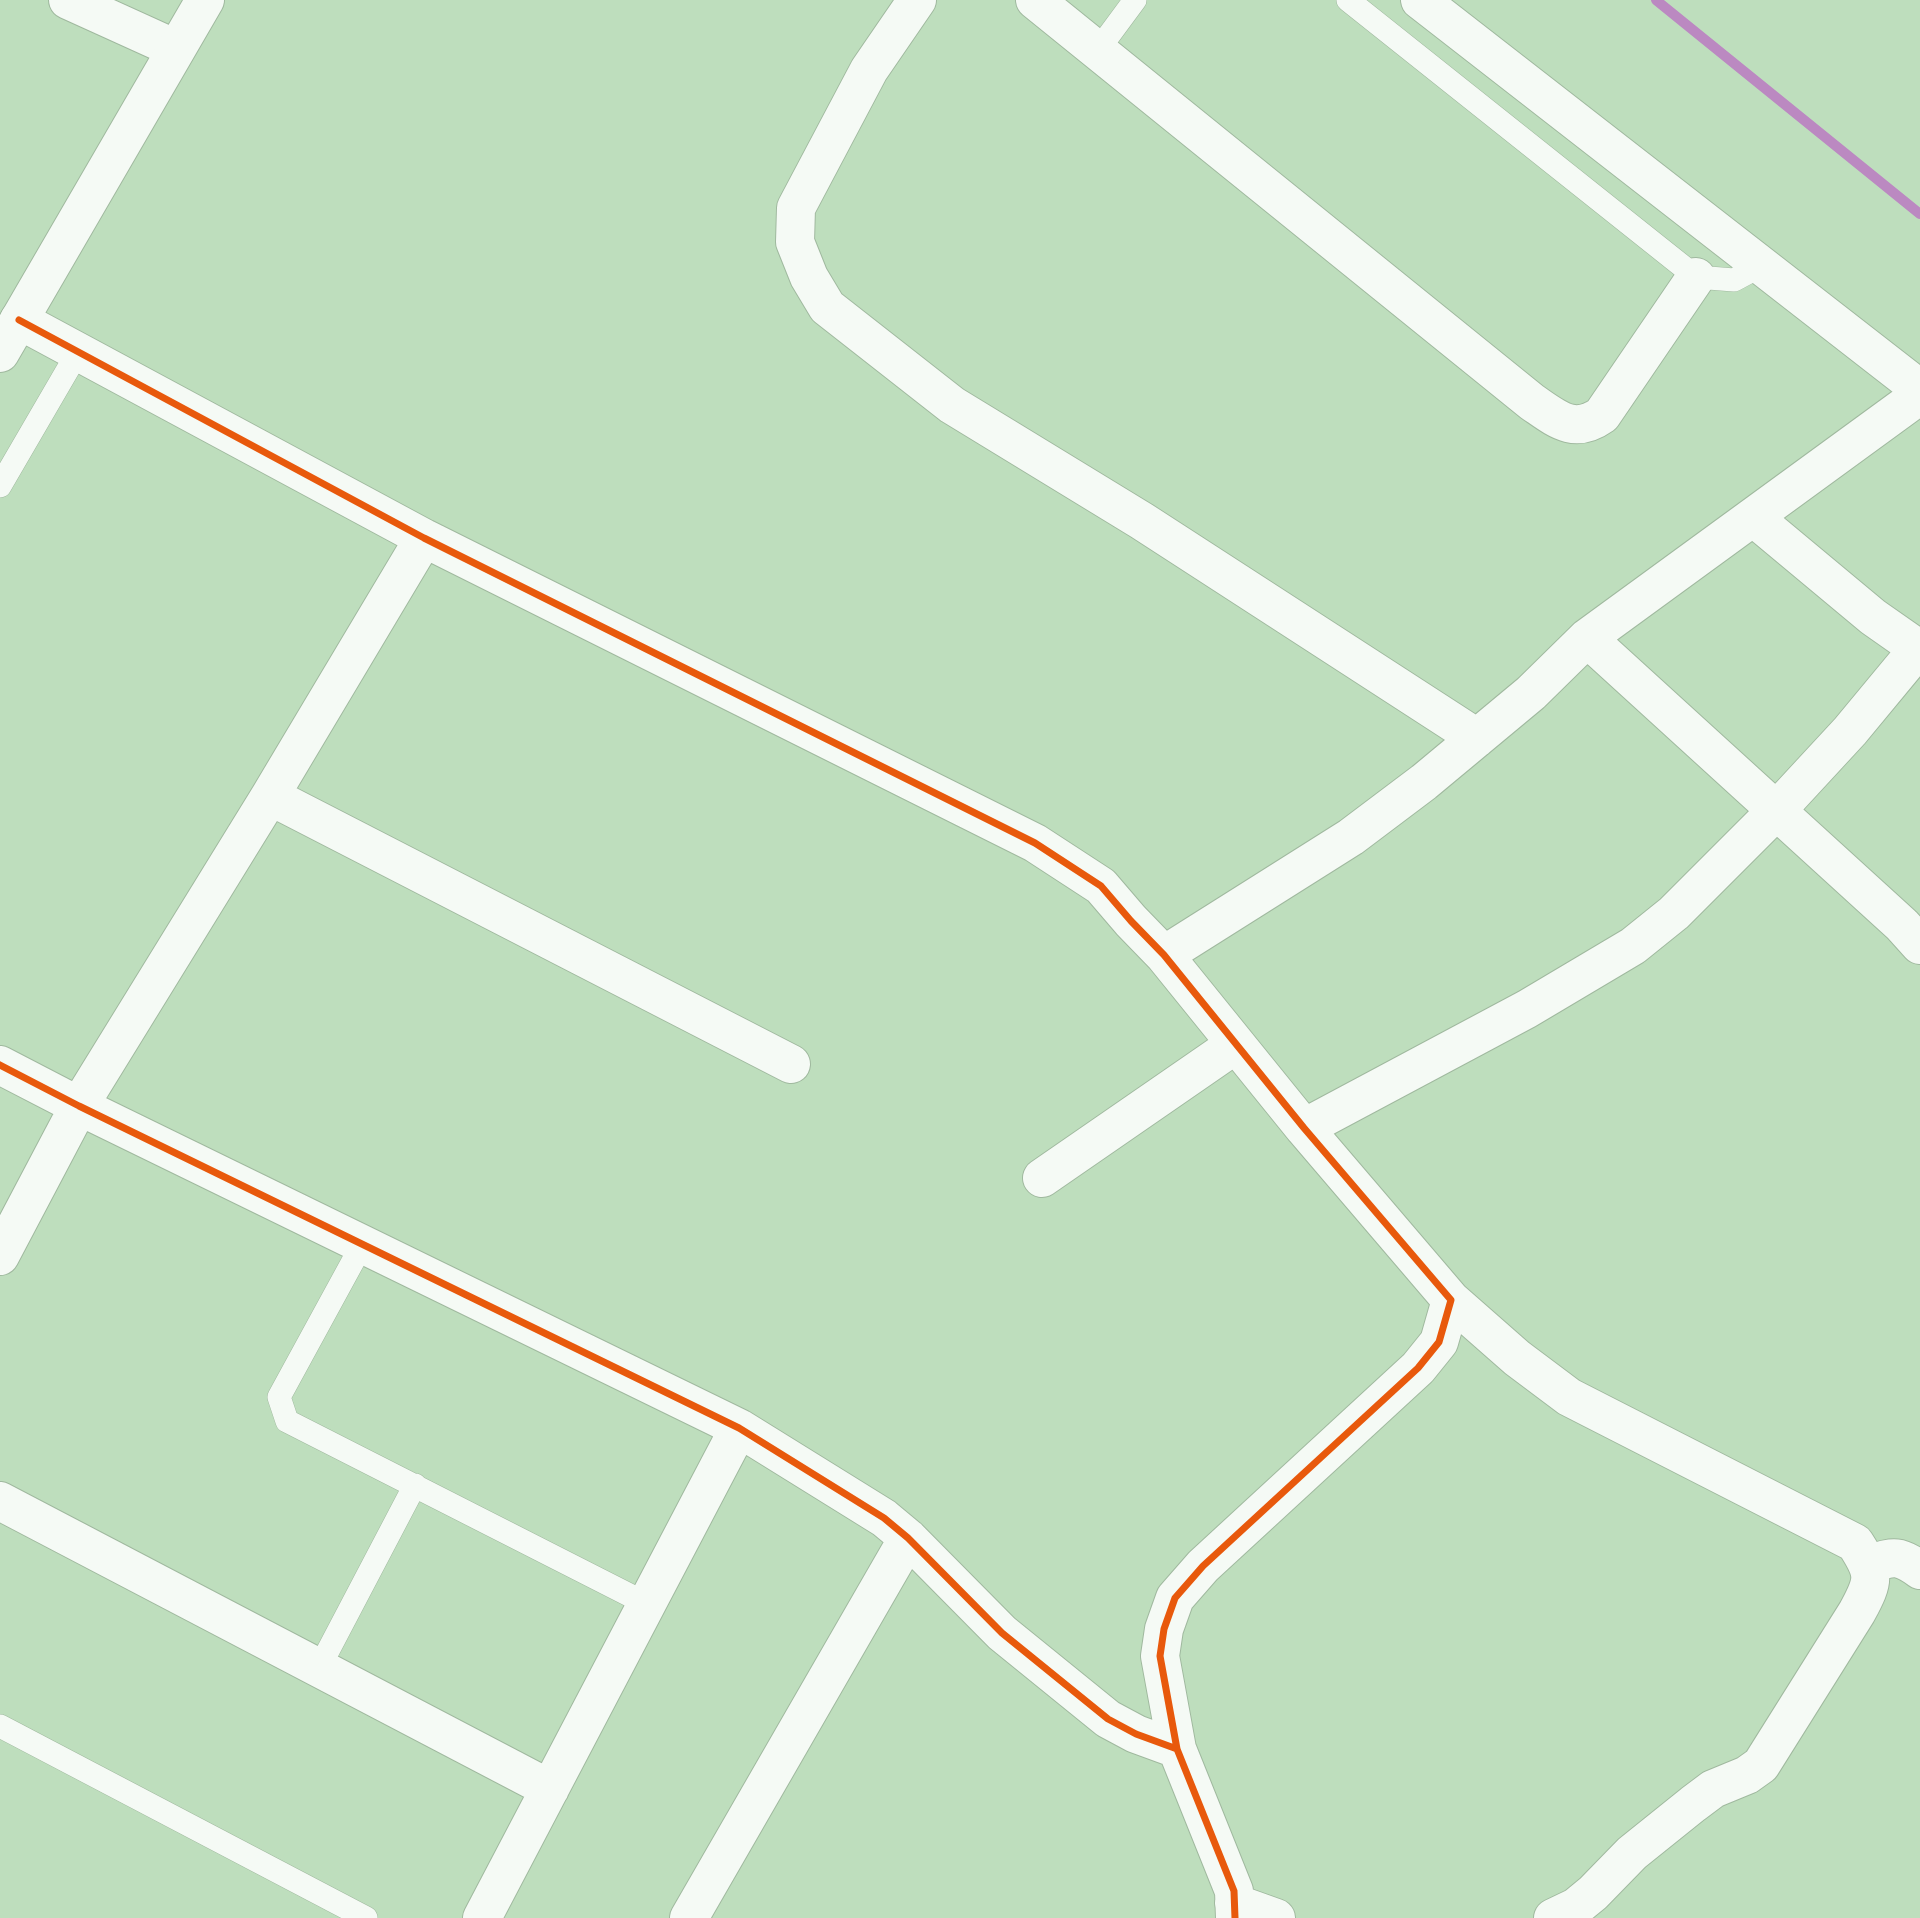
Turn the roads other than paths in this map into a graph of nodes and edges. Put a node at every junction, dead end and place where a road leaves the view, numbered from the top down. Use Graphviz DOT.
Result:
graph roads {
  1 [pos="68,0"];
  2 [pos="205,0"];
  3 [pos="917,0"];
  4 [pos="1035,0"];
  5 [pos="1135,0"];
  6 [pos="1348,0"];
  7 [pos="1420,0"];
  8 [pos="176,49"];
  9 [pos="1098,50"];
  10 [pos="1760,266"];
  11 [pos="1696,277"];
  12 [pos="19,320"];
  13 [pos="78,352"];
  14 [pos="0,353"];
  15 [pos="1920,389"];
  16 [pos="1920,395"];
  17 [pos="0,486"];
  18 [pos="1753,517"];
  19 [pos="424,538"];
  20 [pos="1587,638"];
  21 [pos="1919,650"];
  22 [pos="1477,738"];
  23 [pos="270,796"];
  24 [pos="1776,811"];
  25 [pos="1920,945"];
  26 [pos="1164,955"];
  27 [pos="1236,1044"];
  28 [pos="791,1064"];
  29 [pos="0,1065"];
  30 [pos="79,1106"];
  31 [pos="1304,1128"];
  32 [pos="1042,1178"];
  33 [pos="363,1243"];
  34 [pos="0,1256"];
  35 [pos="1451,1300"];
  36 [pos="738,1428"];
  37 [pos="415,1485"];
  38 [pos="0,1501"];
  39 [pos="908,1538"];
  40 [pos="1869,1564"];
  41 [pos="1920,1570"];
  42 [pos="647,1604"];
  43 [pos="319,1668"];
  44 [pos="0,1726"];
  45 [pos="1177,1749"];
  46 [pos="550,1789"];
  47 [pos="1234,1910"];
  48 [pos="366,1918"];
  49 [pos="482,1918"];
  50 [pos="689,1918"];
  51 [pos="1276,1918"];
  52 [pos="1553,1918"];
  1 -- 8 [label="street"];
  2 -- 8 [label="street"];
  3 -- 22 [label="street"];
  4 -- 9 [label="street"];
  5 -- 9 [label="lane"];
  6 -- 11 [label="lane"];
  7 -- 10 [label="street"];
  8 -- 12 [label="street"];
  9 -- 11 [label="street"];
  10 -- 11 [label="lane"];
  10 -- 15 [label="street"];
  12 -- 13 [label="street"];
  12 -- 14 [label="street"];
  13 -- 17 [label="lane"];
  13 -- 19 [label="street"];
  16 -- 18 [label="street"];
  18 -- 20 [label="street"];
  18 -- 21 [label="street"];
  19 -- 23 [label="street"];
  19 -- 26 [label="street"];
  20 -- 22 [label="street"];
  20 -- 24 [label="street"];
  21 -- 24 [label="street"];
  22 -- 26 [label="street"];
  23 -- 28 [label="street"];
  23 -- 30 [label="street"];
  24 -- 25 [label="street"];
  24 -- 31 [label="street"];
  26 -- 27 [label="street"];
  27 -- 31 [label="street"];
  27 -- 32 [label="street"];
  29 -- 30 [label="street"];
  30 -- 33 [label="street"];
  30 -- 34 [label="street"];
  31 -- 35 [label="street"];
  33 -- 36 [label="street"];
  33 -- 37 [label="lane"];
  35 -- 40 [label="street"];
  35 -- 45 [label="street"];
  36 -- 39 [label="street"];
  36 -- 42 [label="street"];
  37 -- 42 [label="lane"];
  37 -- 43 [label="lane"];
  38 -- 43 [label="street"];
  39 -- 45 [label="street"];
  39 -- 50 [label="street"];
  40 -- 41 [label="street"];
  40 -- 52 [label="street"];
  42 -- 46 [label="street"];
  43 -- 46 [label="street"];
  44 -- 48 [label="lane"];
  45 -- 47 [label="street"];
  46 -- 49 [label="street"];
  47 -- 51 [label="street"];
}
